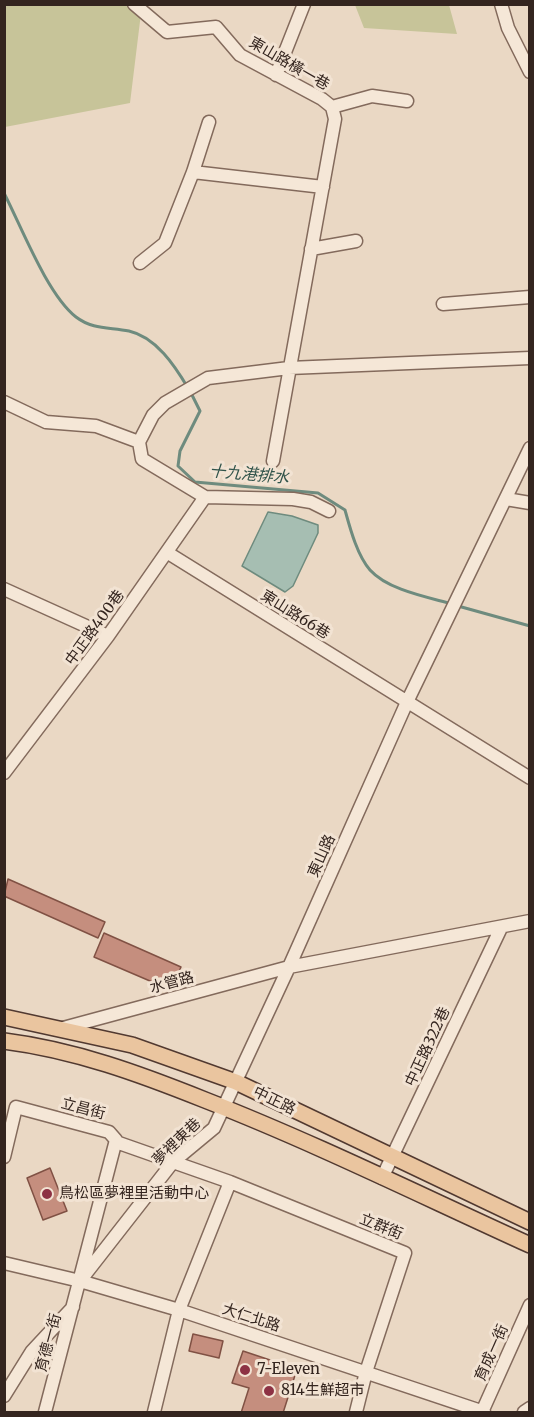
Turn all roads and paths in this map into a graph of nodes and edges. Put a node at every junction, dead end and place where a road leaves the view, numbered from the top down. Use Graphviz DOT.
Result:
graph roads {
  1 [pos="134,4"];
  2 [pos="304,4"];
  3 [pos="501,4"];
  4 [pos="530,72"];
  5 [pos="276,75"];
  6 [pos="407,101"];
  7 [pos="332,107"];
  8 [pos="209,122"];
  9 [pos="193,172"];
  10 [pos="323,187"];
  11 [pos="356,241"];
  12 [pos="311,249"];
  13 [pos="140,263"];
  14 [pos="530,297"];
  15 [pos="443,304"];
  16 [pos="530,358"];
  17 [pos="288,368"];
  18 [pos="4,402"];
  19 [pos="139,442"];
  20 [pos="530,448"];
  21 [pos="273,461"];
  22 [pos="205,497"];
  23 [pos="506,499"];
  24 [pos="530,502"];
  25 [pos="329,511"];
  26 [pos="168,553"];
  27 [pos="4,590"];
  28 [pos="108,636"];
  29 [pos="407,702"];
  30 [pos="4,773"];
  31 [pos="530,778"];
  32 [pos="530,921"];
  33 [pos="501,928"];
  34 [pos="289,967"];
  35 [pos="4,1017"];
  36 [pos="63,1028"];
  37 [pos="4,1041"];
  38 [pos="236,1082"];
  39 [pos="10,1106"];
  40 [pos="224,1108"];
  41 [pos="116,1142"];
  42 [pos="4,1157"];
  43 [pos="392,1158"];
  44 [pos="173,1162"];
  45 [pos="382,1178"];
  46 [pos="230,1182"];
  47 [pos="530,1222"];
  48 [pos="530,1245"];
  49 [pos="4,1263"];
  50 [pos="80,1281"];
  51 [pos="530,1305"];
  52 [pos="74,1306"];
  53 [pos="179,1310"];
  54 [pos="366,1372"];
  55 [pos="4,1396"];
  56 [pos="530,1408"];
  57 [pos="483,1412"];
  58 [pos="45,1413"];
  59 [pos="154,1413"];
  60 [pos="356,1413"];
  61 [pos="524,1413"];
  1 -- 5 [label="street, 東山路橫一巷"];
  2 -- 5 [label="street"];
  3 -- 4 [label="street"];
  5 -- 7 [label="street, 東山路橫一巷"];
  6 -- 7 [label="street"];
  7 -- 10 [label="street, 東山路橫一巷"];
  8 -- 9 [label="street"];
  9 -- 10 [label="street"];
  9 -- 13 [label="street"];
  10 -- 12 [label="street, 東山路橫一巷"];
  11 -- 12 [label="street"];
  12 -- 17 [label="street, 東山路橫一巷"];
  14 -- 15 [label="street"];
  16 -- 17 [label="street"];
  17 -- 19 [label="street"];
  17 -- 21 [label="street, 東山路橫一巷"];
  18 -- 19 [label="street"];
  19 -- 22 [label="street"];
  20 -- 23 [label="street"];
  22 -- 25 [label="street"];
  22 -- 26 [label="street, 中正路400巷"];
  23 -- 24 [label="street"];
  23 -- 29 [label="street, 東山路"];
  26 -- 28 [label="street, 中正路400巷"];
  26 -- 29 [label="street, 東山路66巷"];
  27 -- 28 [label="street"];
  28 -- 30 [label="street, 中正路400巷"];
  29 -- 31 [label="street, 東山路66巷"];
  29 -- 34 [label="street, 東山路"];
  32 -- 33 [label="street, 水管路"];
  33 -- 34 [label="street, 水管路"];
  33 -- 43 [label="street, 中正路322巷"];
  34 -- 36 [label="street, 水管路"];
  34 -- 38 [label="street, 東山路"];
  35 -- 36 [label="main road, 中正路"];
  36 -- 38 [label="main road, 中正路"];
  37 -- 40 [label="main road, 中正路"];
  38 -- 40 [label="street, 東山路"];
  38 -- 43 [label="main road, 中正路"];
  39 -- 41 [label="street, 立昌街"];
  39 -- 42 [label="street, 立昌街"];
  40 -- 44 [label="street, 夢裡東巷"];
  40 -- 45 [label="main road, 中正路"];
  41 -- 44 [label="street"];
  41 -- 50 [label="street, 立昌街"];
  43 -- 45 [label="street, 中正路322巷"];
  43 -- 47 [label="main road, 中正路"];
  44 -- 46 [label="street"];
  44 -- 50 [label="street, 夢裡東巷"];
  45 -- 48 [label="main road, 中正路"];
  46 -- 53 [label="street"];
  46 -- 54 [label="street, 立群街"];
  49 -- 50 [label="street, 大仁北路"];
  50 -- 52 [label="street, 育德一街"];
  50 -- 53 [label="street, 大仁北路"];
  51 -- 57 [label="street, 育成一街"];
  52 -- 55 [label="street"];
  52 -- 58 [label="street, 育德一街"];
  53 -- 54 [label="street, 大仁北路"];
  53 -- 59 [label="street"];
  54 -- 57 [label="street, 大仁北路"];
  54 -- 60 [label="street"];
  56 -- 61 [label="street"];
}
